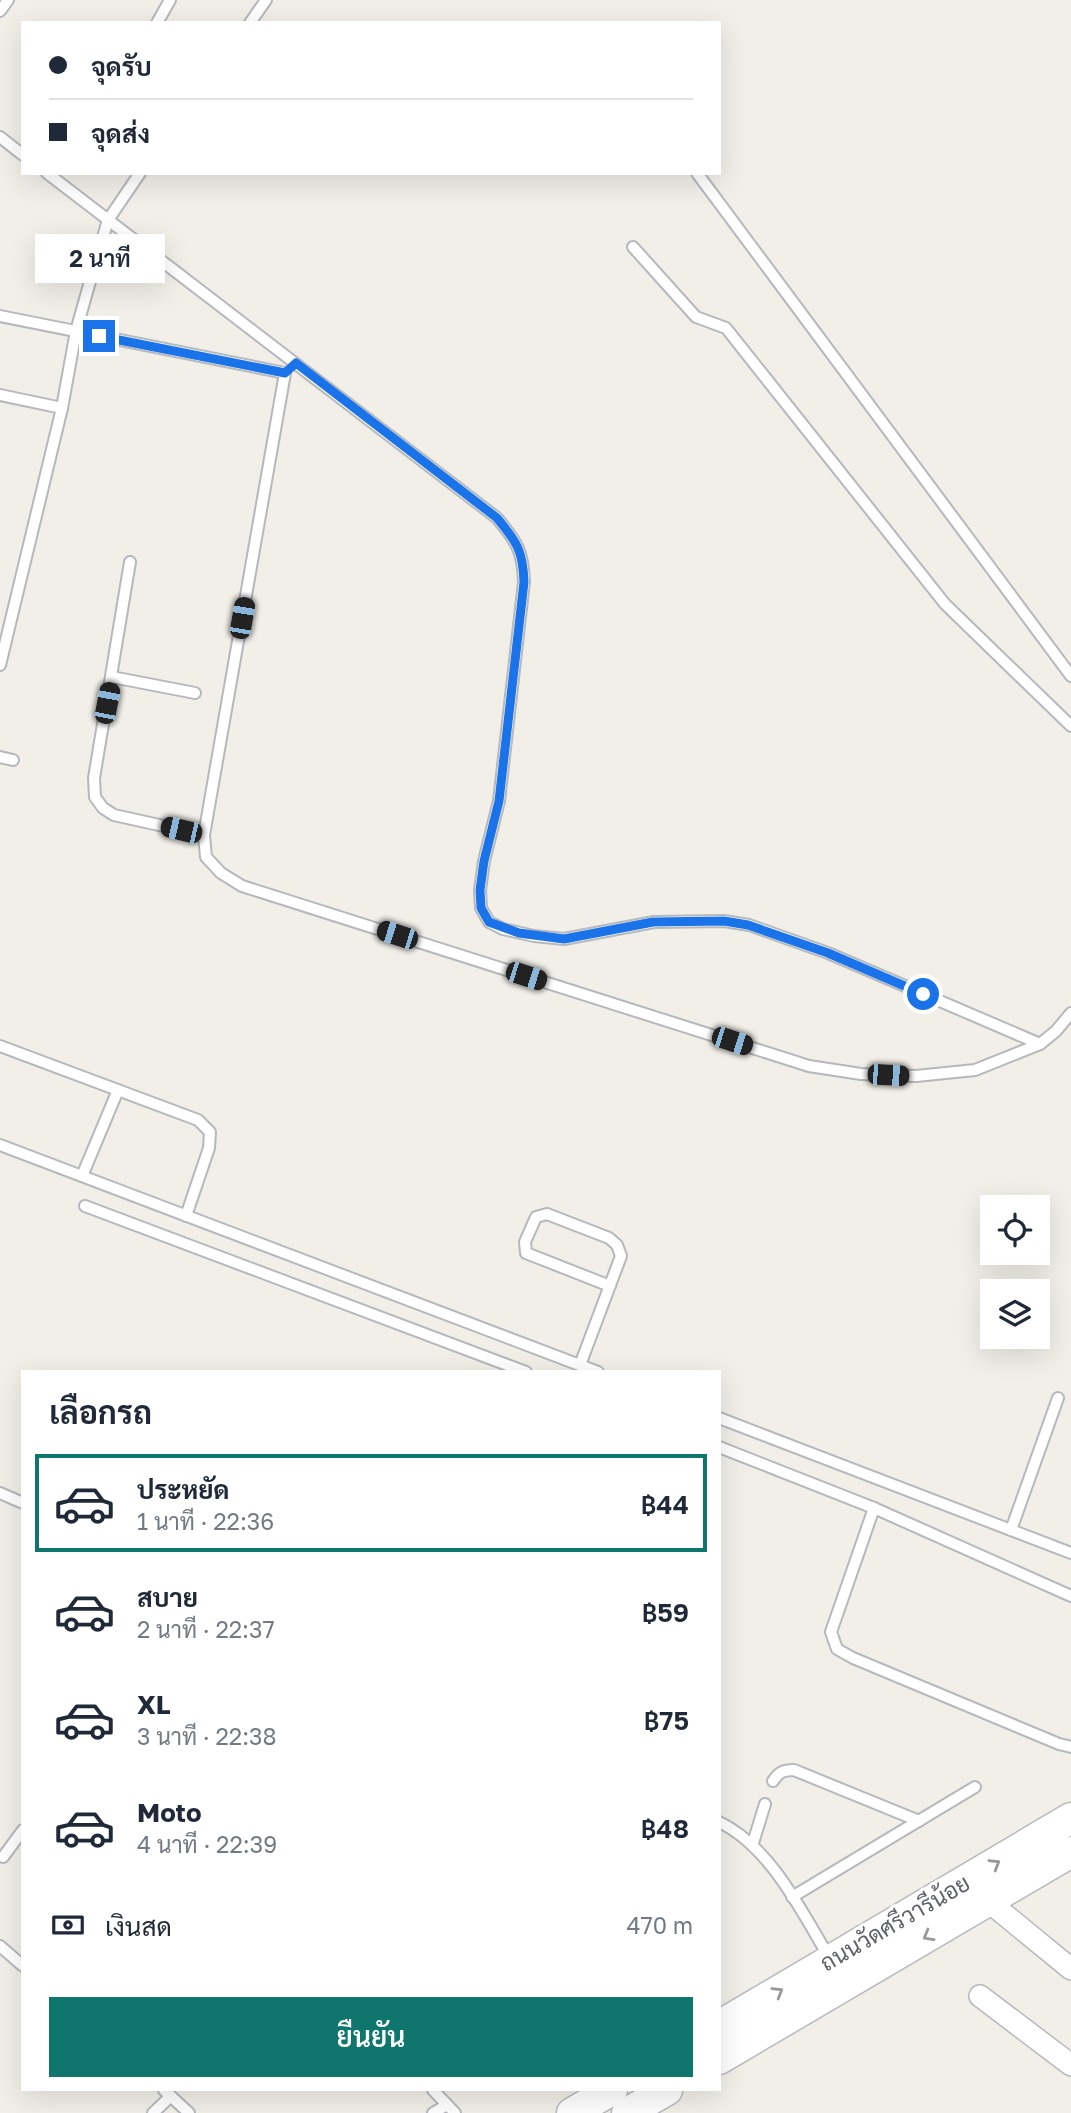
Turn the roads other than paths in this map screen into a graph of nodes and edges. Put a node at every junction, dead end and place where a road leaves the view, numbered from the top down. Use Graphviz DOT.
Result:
graph roads {
  1 [pos="8,0"];
  2 [pos="170,0"];
  3 [pos="266,0"];
  4 [pos="0,11"];
  5 [pos="158,21"];
  6 [pos="251,21"];
  7 [pos="0,137"];
  8 [pos="21,153"];
  9 [pos="50,175"];
  10 [pos="139,175"];
  11 [pos="698,175"];
  12 [pos="108,220"];
  13 [pos="633,247"];
  14 [pos="0,316"];
  15 [pos="76,331"];
  16 [pos="296,363"];
  17 [pos="285,373"];
  18 [pos="0,395"];
  19 [pos="62,408"];
  20 [pos="130,562"];
  21 [pos="0,665"];
  22 [pos="1071,676"];
  23 [pos="112,677"];
  24 [pos="195,693"];
  25 [pos="1071,726"];
  26 [pos="0,757"];
  27 [pos="13,760"];
  28 [pos="204,835"];
  29 [pos="1071,1013"];
  30 [pos="1040,1044"];
  31 [pos="0,1046"];
  32 [pos="117,1090"];
  33 [pos="0,1145"];
  34 [pos="82,1176"];
  35 [pos="86,1206"];
  36 [pos="186,1216"];
  37 [pos="610,1286"];
  38 [pos="580,1365"];
  39 [pos="521,1370"];
  40 [pos="592,1370"];
  41 [pos="1058,1398"];
  42 [pos="721,1419"];
  43 [pos="721,1448"];
  44 [pos="0,1493"];
  45 [pos="21,1502"];
  46 [pos="874,1508"];
  47 [pos="1011,1530"];
  48 [pos="1071,1553"];
  49 [pos="1071,1596"];
  50 [pos="1071,1746"];
  51 [pos="773,1781"];
  52 [pos="975,1787"];
  53 [pos="765,1804"];
  54 [pos="1071,1818"];
  55 [pos="919,1821"];
  56 [pos="721,1823"];
  57 [pos="21,1833"];
  58 [pos="753,1843"];
  59 [pos="1071,1853"];
  60 [pos="3,1857"];
  61 [pos="792,1897"];
  62 [pos="988,1901"];
  63 [pos="0,1945"];
  64 [pos="831,1960"];
  65 [pos="21,1963"];
  66 [pos="1071,1969"];
  67 [pos="980,1996"];
  68 [pos="721,2025"];
  69 [pos="721,2058"];
  70 [pos="1071,2065"];
  71 [pos="434,2091"];
  72 [pos="610,2091"];
  73 [pos="665,2091"];
  74 [pos="168,2093"];
  75 [pos="451,2109"];
  76 [pos="153,2113"];
  77 [pos="189,2113"];
  78 [pos="433,2113"];
  79 [pos="572,2113"];
  80 [pos="627,2113"];
  1 -- 4 [label="lane"];
  2 -- 5 [label="lane"];
  3 -- 6 [label="lane"];
  7 -- 8 [label="lane"];
  9 -- 12 [label="lane"];
  10 -- 12 [label="lane"];
  11 -- 22 [label="lane"];
  12 -- 15 [label="lane"];
  12 -- 16 [label="lane"];
  13 -- 25 [label="lane"];
  14 -- 15 [label="lane"];
  15 -- 17 [label="lane"];
  15 -- 19 [label="lane"];
  16 -- 17 [label="lane"];
  16 -- 30 [label="lane"];
  17 -- 28 [label="lane"];
  18 -- 19 [label="lane"];
  19 -- 21 [label="lane"];
  20 -- 23 [label="lane"];
  23 -- 24 [label="lane"];
  23 -- 28 [label="lane"];
  26 -- 27 [label="lane"];
  28 -- 30 [label="lane"];
  29 -- 30 [label="lane"];
  31 -- 32 [label="lane"];
  32 -- 34 [label="lane"];
  32 -- 36 [label="lane"];
  33 -- 34 [label="lane"];
  34 -- 36 [label="lane"];
  35 -- 39 [label="lane"];
  36 -- 38 [label="lane"];
  37 -- 37 [label="lane"];
  37 -- 38 [label="lane"];
  38 -- 40 [label="lane"];
  41 -- 47 [label="lane"];
  42 -- 47 [label="lane"];
  43 -- 46 [label="lane"];
  44 -- 45 [label="lane"];
  46 -- 49 [label="lane"];
  46 -- 50 [label="lane"];
  47 -- 48 [label="lane"];
  51 -- 55 [label="lane"];
  52 -- 55 [label="lane"];
  53 -- 58 [label="lane"];
  64 -- 54 [label="main road, ถนนวัดศรีวารีน้อย, one-way"];
  55 -- 61 [label="lane"];
  56 -- 58 [label="lane"];
  57 -- 60 [label="lane"];
  58 -- 61 [label="lane"];
  59 -- 62 [label="main road, ถนนวัดศรีวารีน้อย"];
  61 -- 64 [label="lane"];
  62 -- 66 [label="street"];
  62 -- 69 [label="main road, ถนนวัดศรีวารีน้อย, one-way"];
  63 -- 65 [label="lane"];
  68 -- 64 [label="main road, ถนนวัดศรีวารีน้อย, one-way"];
  67 -- 70 [label="street"];
  71 -- 75 [label="lane"];
  72 -- 79 [label="main road"];
  73 -- 80 [label="main road"];
  74 -- 76 [label="lane"];
  74 -- 77 [label="lane"];
  75 -- 78 [label="lane"];
}
